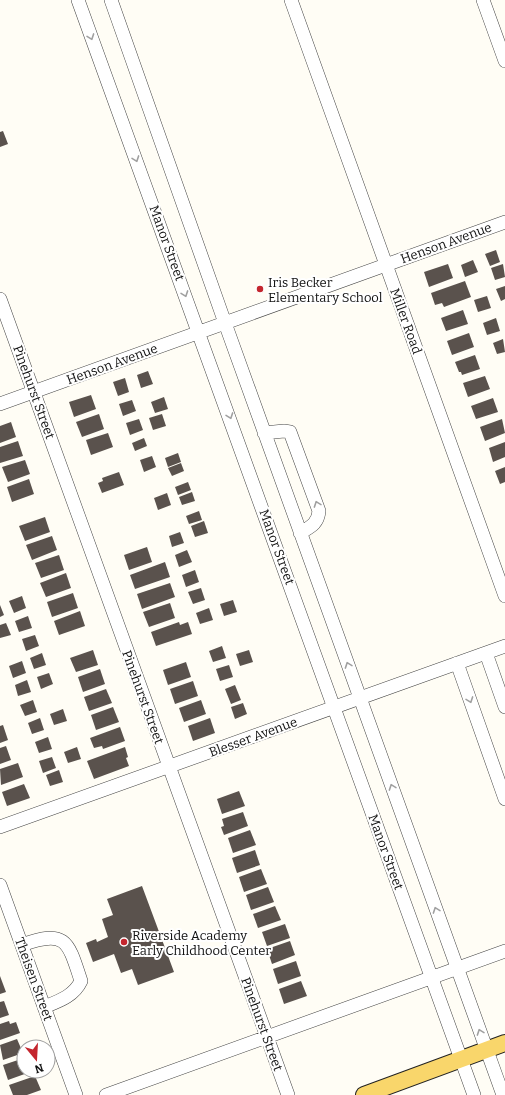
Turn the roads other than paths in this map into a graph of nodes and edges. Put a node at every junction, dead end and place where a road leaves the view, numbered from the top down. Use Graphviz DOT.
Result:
graph roads {
  1 [pos="78,0"];
  2 [pos="111,0"];
  3 [pos="291,0"];
  4 [pos="483,0"];
  5 [pos="505,61"];
  6 [pos="505,222"];
  7 [pos="386,265"];
  8 [pos="0,299"];
  9 [pos="225,323"];
  10 [pos="200,332"];
  11 [pos="34,392"];
  12 [pos="0,404"];
  13 [pos="264,434"];
  14 [pos="300,533"];
  15 [pos="505,596"];
  16 [pos="505,646"];
  17 [pos="486,653"];
  18 [pos="457,663"];
  19 [pos="360,698"];
  20 [pos="334,707"];
  21 [pos="505,708"];
  22 [pos="168,767"];
  23 [pos="505,799"];
  24 [pos="0,827"];
  25 [pos="0,885"];
  26 [pos="22,945"];
  27 [pos="505,951"];
  28 [pos="457,968"];
  29 [pos="432,977"];
  30 [pos="44,1007"];
  31 [pos="267,1037"];
  32 [pos="505,1043"];
  33 [pos="486,1050"];
  34 [pos="461,1059"];
  35 [pos="76,1095"];
  36 [pos="106,1095"];
  37 [pos="288,1095"];
  38 [pos="364,1095"];
  39 [pos="474,1095"];
  40 [pos="503,1095"];
  1 -- 10 [label="street, Manor Street, one-way"];
  2 -- 9 [label="street, Manor Street"];
  3 -- 7 [label="street, Miller Road"];
  4 -- 5 [label="street"];
  6 -- 7 [label="street, Henson Avenue"];
  7 -- 9 [label="street, Henson Avenue"];
  7 -- 15 [label="street, Miller Road"];
  8 -- 11 [label="street, Pinehurst Street"];
  9 -- 10 [label="street, Henson Avenue"];
  9 -- 13 [label="street, Manor Street"];
  10 -- 11 [label="street, Henson Avenue"];
  10 -- 20 [label="street, Manor Street, one-way"];
  11 -- 12 [label="street, Henson Avenue"];
  11 -- 22 [label="street, Pinehurst Street"];
  13 -- 14 [label="street, Manor Street"];
  14 -- 13 [label="street, one-way"];
  19 -- 14 [label="street, Manor Street, one-way"];
  16 -- 17 [label="street, Blesser Avenue"];
  17 -- 18 [label="street, Blesser Avenue"];
  17 -- 21 [label="street"];
  18 -- 19 [label="street, Blesser Avenue"];
  18 -- 23 [label="street, one-way"];
  19 -- 20 [label="street, Blesser Avenue"];
  28 -- 19 [label="street, Manor Street, one-way"];
  20 -- 22 [label="street, Blesser Avenue"];
  20 -- 29 [label="street, Manor Street"];
  22 -- 24 [label="street, Blesser Avenue"];
  22 -- 31 [label="street, Pinehurst Street"];
  25 -- 26 [label="street, Theisen Street"];
  26 -- 30 [label="street, Theisen Street"];
  26 -- 30 [label="street"];
  27 -- 28 [label="street"];
  28 -- 29 [label="street"];
  33 -- 28 [label="street, Manor Street, one-way"];
  29 -- 31 [label="street"];
  29 -- 34 [label="street, Manor Street"];
  30 -- 35 [label="street, Theisen Street"];
  31 -- 36 [label="street"];
  31 -- 37 [label="street, Pinehurst Street"];
  32 -- 33 [label="main road"];
  33 -- 34 [label="main road"];
  33 -- 40 [label="street, Manor Street"];
  34 -- 38 [label="main road"];
  34 -- 39 [label="street, Manor Street"];
}
